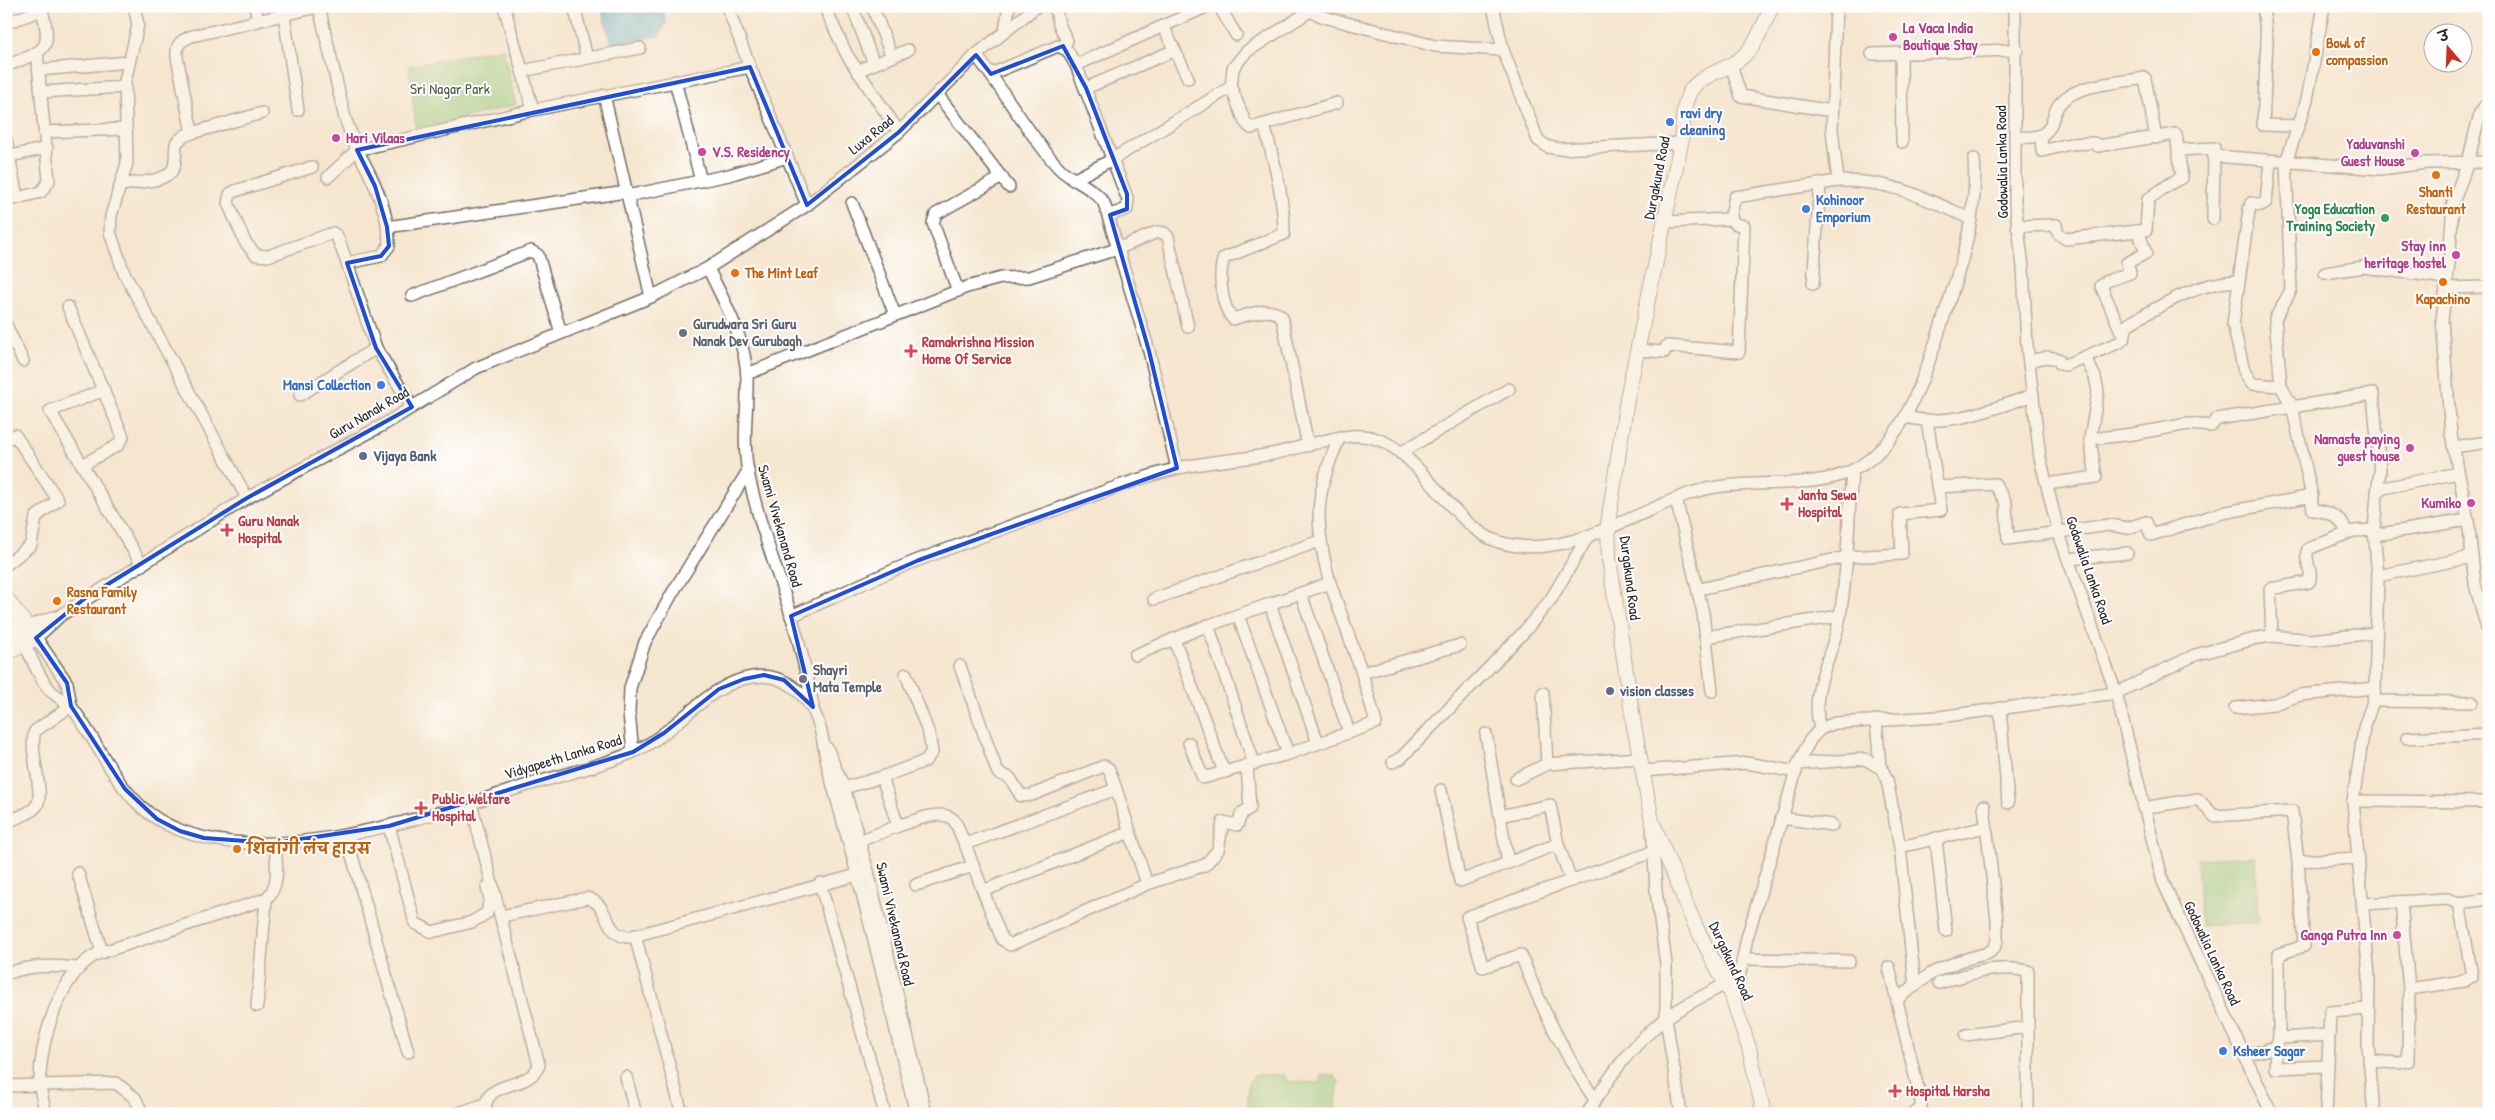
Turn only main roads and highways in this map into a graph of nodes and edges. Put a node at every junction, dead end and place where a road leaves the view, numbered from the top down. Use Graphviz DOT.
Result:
graph roads {
  1 [pos="1772,6"];
  2 [pos="6,598"];
  3 [pos="6,621"];
  4 [pos="11,636"];
  5 [pos="30,636"];
  6 [pos="6,654"];
  7 [pos="1764,1114"];
  1 -- 7 [label="main road, Durgakund Road"];
  2 -- 5 [label="main road, Vidyapeeth Lanka Road"];
  3 -- 4 [label="main road"];
  4 -- 5 [label="main road, Guru Nanak Road"];
  5 -- 6 [label="main road"];
}
